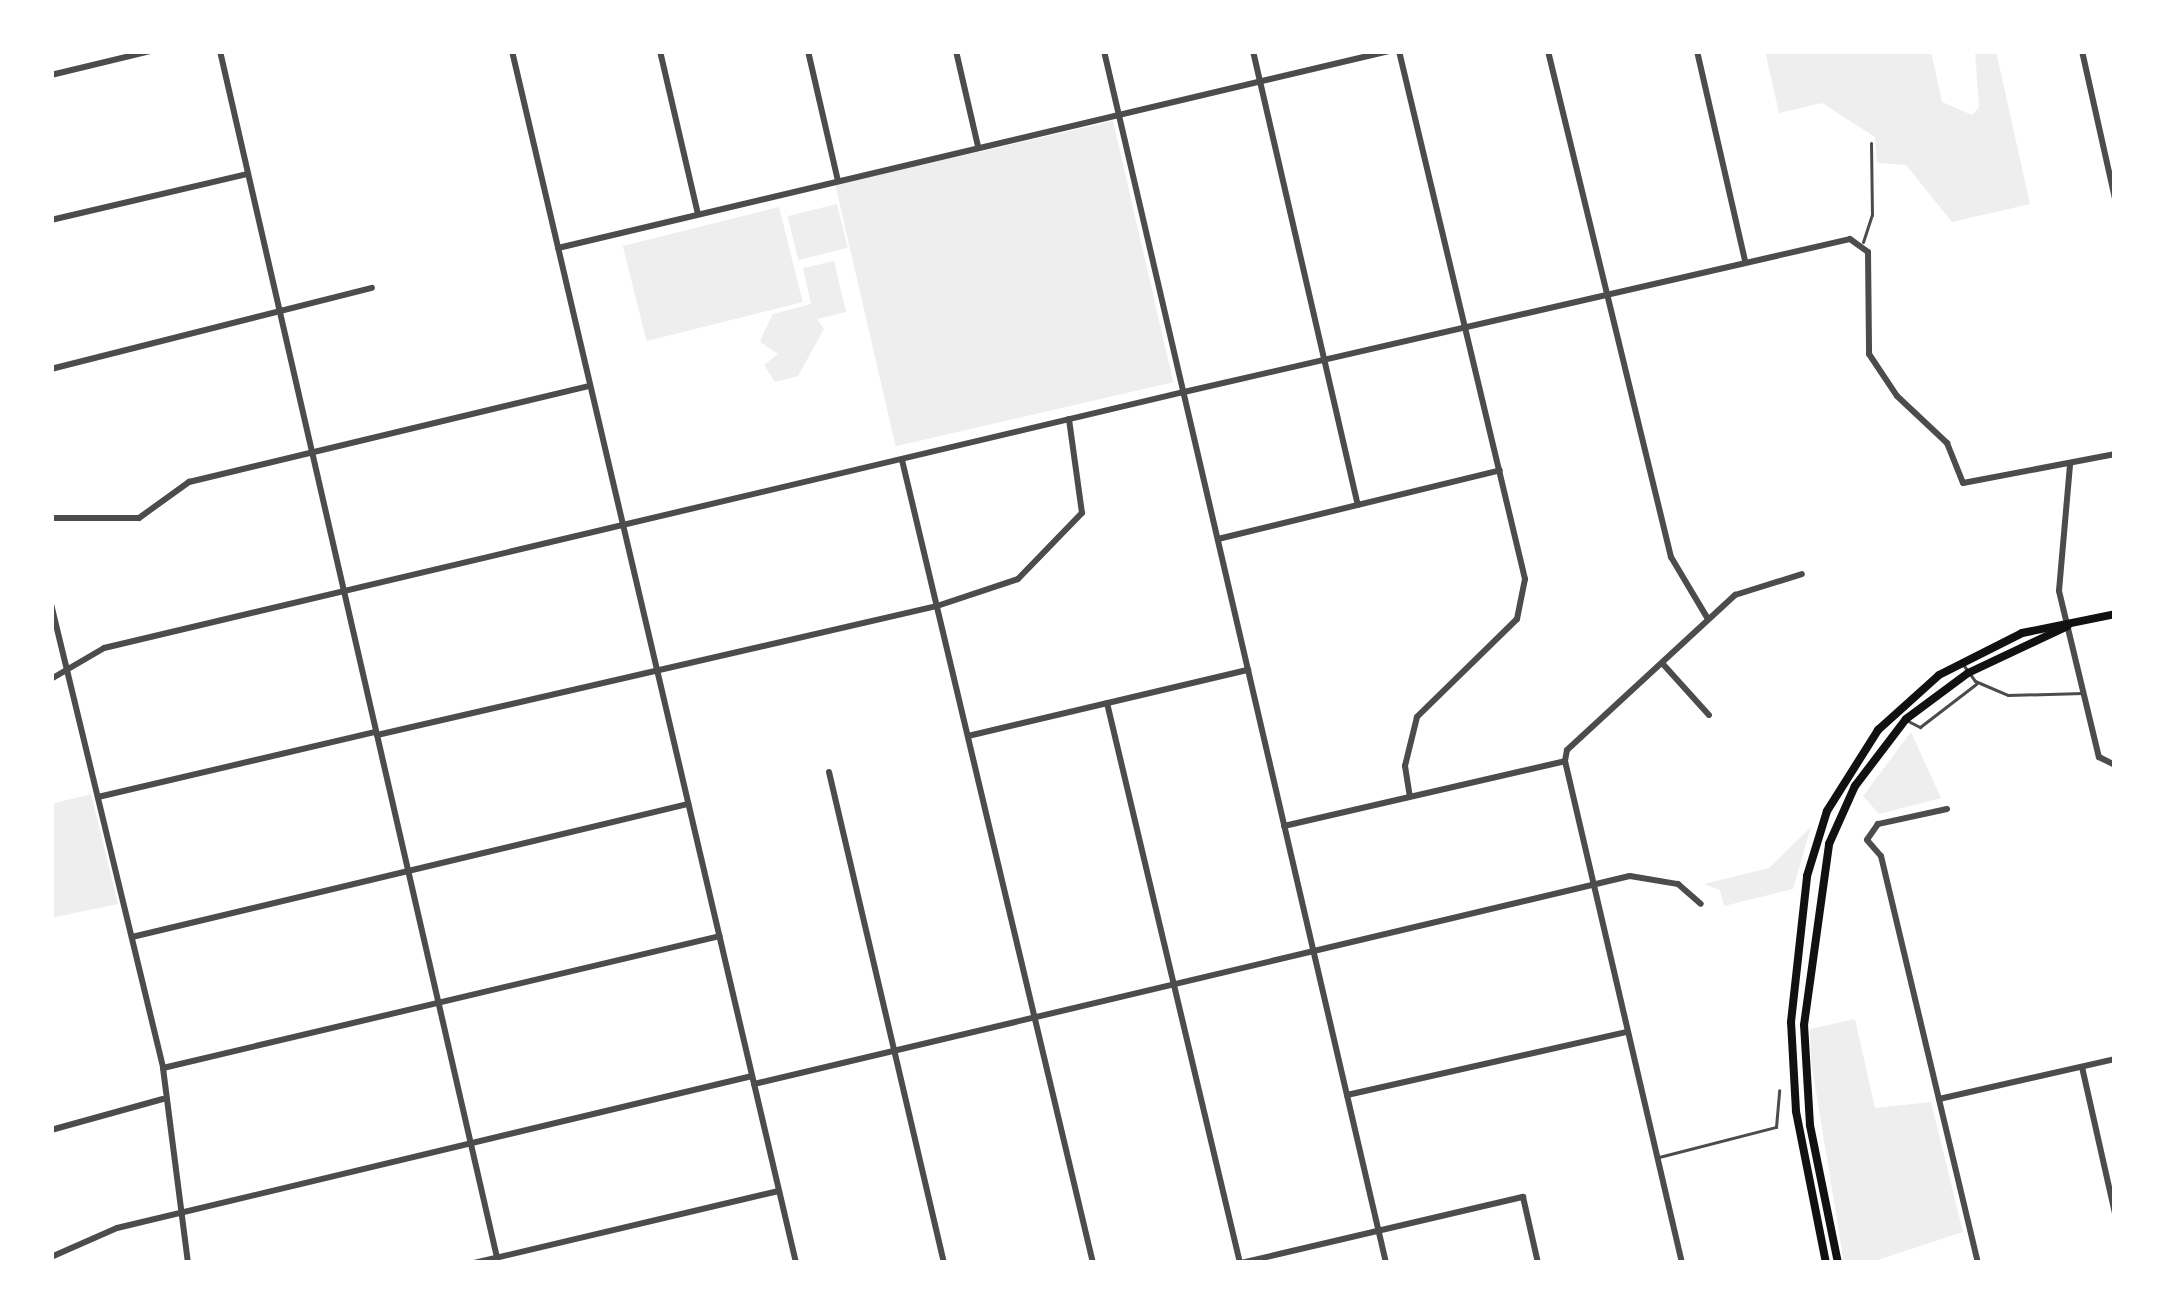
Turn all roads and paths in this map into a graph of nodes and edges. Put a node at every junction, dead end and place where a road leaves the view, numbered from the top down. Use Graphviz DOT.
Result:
graph roads {
  1 [pos="151,51"];
  2 [pos="220,51"];
  3 [pos="512,51"];
  4 [pos="660,51"];
  5 [pos="808,51"];
  6 [pos="956,51"];
  7 [pos="1104,51"];
  8 [pos="1253,51"];
  9 [pos="1389,51"];
  10 [pos="1399,51"];
  11 [pos="1548,51"];
  12 [pos="1696,51"];
  13 [pos="2082,51"];
  14 [pos="51,75"];
  15 [pos="1260,80"];
  16 [pos="1118,112"];
  17 [pos="1871,143"];
  18 [pos="978,146"];
  19 [pos="247,174"];
  20 [pos="2113,176"];
  21 [pos="838,181"];
  22 [pos="2115,199"];
  23 [pos="698,214"];
  24 [pos="51,220"];
  25 [pos="1863,242"];
  26 [pos="557,248"];
  27 [pos="1745,261"];
  28 [pos="373,287"];
  29 [pos="1607,294"];
  30 [pos="280,314"];
  31 [pos="1465,326"];
  32 [pos="1324,359"];
  33 [pos="51,369"];
  34 [pos="590,386"];
  35 [pos="1184,392"];
  36 [pos="1070,419"];
  37 [pos="314,454"];
  38 [pos="2115,454"];
  39 [pos="902,460"];
  40 [pos="2070,465"];
  41 [pos="1499,470"];
  42 [pos="1358,505"];
  43 [pos="51,518"];
  44 [pos="623,525"];
  45 [pos="1218,539"];
  46 [pos="1802,574"];
  47 [pos="345,592"];
  48 [pos="51,604"];
  49 [pos="937,606"];
  50 [pos="2115,614"];
  51 [pos="1708,619"];
  52 [pos="2070,625"];
  53 [pos="1961,662"];
  54 [pos="1662,663"];
  55 [pos="65,667"];
  56 [pos="1248,670"];
  57 [pos="658,671"];
  58 [pos="1968,673"];
  59 [pos="51,679"];
  60 [pos="1977,683"];
  61 [pos="2085,693"];
  62 [pos="1107,703"];
  63 [pos="1709,715"];
  64 [pos="1906,719"];
  65 [pos="377,734"];
  66 [pos="968,736"];
  67 [pos="1565,761"];
  68 [pos="2115,765"];
  69 [pos="829,772"];
  70 [pos="1411,796"];
  71 [pos="98,797"];
  72 [pos="688,803"];
  73 [pos="1947,809"];
  74 [pos="1284,826"];
  75 [pos="408,871"];
  76 [pos="1595,884"];
  77 [pos="1701,904"];
  78 [pos="720,936"];
  79 [pos="131,938"];
  80 [pos="1313,950"];
  81 [pos="1175,983"];
  82 [pos="439,1003"];
  83 [pos="1033,1018"];
  84 [pos="1627,1032"];
  85 [pos="892,1050"];
  86 [pos="2115,1059"];
  87 [pos="2082,1067"];
  88 [pos="163,1068"];
  89 [pos="753,1080"];
  90 [pos="1779,1090"];
  91 [pos="1347,1095"];
  92 [pos="164,1099"];
  93 [pos="1939,1100"];
  94 [pos="51,1130"];
  95 [pos="470,1143"];
  96 [pos="1657,1158"];
  97 [pos="779,1191"];
  98 [pos="178,1213"];
  99 [pos="2115,1214"];
  100 [pos="1379,1230"];
  101 [pos="51,1257"];
  102 [pos="497,1258"];
  103 [pos="188,1263"];
  104 [pos="474,1263"];
  105 [pos="796,1263"];
  106 [pos="944,1263"];
  107 [pos="1093,1263"];
  108 [pos="1240,1263"];
  109 [pos="1387,1263"];
  110 [pos="1538,1263"];
  111 [pos="1682,1263"];
  112 [pos="1826,1263"];
  113 [pos="1838,1263"];
  114 [pos="1978,1263"];
  1 -- 14 [label="street"];
  2 -- 19 [label="street"];
  3 -- 26 [label="street"];
  4 -- 23 [label="street"];
  5 -- 21 [label="street"];
  6 -- 18 [label="street"];
  7 -- 16 [label="street"];
  8 -- 15 [label="street"];
  9 -- 15 [label="street"];
  10 -- 31 [label="street"];
  11 -- 29 [label="street"];
  12 -- 27 [label="street"];
  13 -- 20 [label="street"];
  15 -- 16 [label="street"];
  15 -- 32 [label="street"];
  16 -- 18 [label="street"];
  16 -- 35 [label="street"];
  17 -- 25 [label="lane"];
  18 -- 21 [label="street"];
  19 -- 24 [label="street"];
  19 -- 30 [label="street"];
  20 -- 22 [label="street"];
  21 -- 23 [label="street"];
  23 -- 26 [label="street"];
  25 -- 27 [label="street"];
  25 -- 40 [label="street"];
  26 -- 34 [label="street"];
  27 -- 29 [label="street"];
  28 -- 30 [label="street"];
  29 -- 31 [label="street"];
  29 -- 51 [label="street"];
  30 -- 33 [label="street"];
  30 -- 37 [label="street"];
  31 -- 32 [label="street"];
  31 -- 41 [label="street"];
  32 -- 35 [label="street"];
  32 -- 42 [label="street"];
  34 -- 37 [label="street"];
  34 -- 44 [label="street"];
  35 -- 36 [label="street"];
  35 -- 45 [label="street"];
  36 -- 39 [label="street"];
  36 -- 49 [label="street"];
  37 -- 43 [label="street"];
  37 -- 47 [label="street"];
  38 -- 40 [label="street"];
  39 -- 44 [label="street"];
  39 -- 49 [label="street"];
  40 -- 52 [label="street"];
  41 -- 42 [label="street"];
  41 -- 70 [label="street"];
  42 -- 45 [label="street"];
  44 -- 47 [label="street"];
  44 -- 57 [label="street"];
  45 -- 56 [label="street"];
  46 -- 51 [label="street"];
  47 -- 55 [label="street"];
  47 -- 65 [label="street"];
  48 -- 55 [label="street"];
  49 -- 57 [label="street"];
  49 -- 66 [label="street"];
  50 -- 52 [label="main road"];
  51 -- 54 [label="street"];
  52 -- 53 [label="main road"];
  52 -- 58 [label="main road"];
  52 -- 61 [label="street"];
  53 -- 58 [label="lane"];
  53 -- 112 [label="main road"];
  54 -- 63 [label="street"];
  54 -- 67 [label="street"];
  55 -- 59 [label="street"];
  55 -- 71 [label="street"];
  56 -- 62 [label="street"];
  56 -- 74 [label="street"];
  57 -- 65 [label="street"];
  57 -- 72 [label="street"];
  58 -- 60 [label="lane"];
  58 -- 64 [label="main road"];
  60 -- 61 [label="lane"];
  60 -- 64 [label="lane"];
  61 -- 68 [label="street"];
  62 -- 66 [label="street"];
  62 -- 81 [label="street"];
  64 -- 113 [label="main road"];
  65 -- 71 [label="street"];
  65 -- 75 [label="street"];
  66 -- 83 [label="street"];
  67 -- 70 [label="street"];
  67 -- 76 [label="street"];
  69 -- 85 [label="street"];
  70 -- 74 [label="street"];
  71 -- 79 [label="street"];
  72 -- 75 [label="street"];
  72 -- 78 [label="street"];
  73 -- 93 [label="street"];
  74 -- 80 [label="street"];
  75 -- 79 [label="street"];
  75 -- 82 [label="street"];
  76 -- 77 [label="street"];
  76 -- 80 [label="street"];
  76 -- 84 [label="street"];
  78 -- 82 [label="street"];
  78 -- 89 [label="street"];
  79 -- 88 [label="street"];
  80 -- 81 [label="street"];
  80 -- 91 [label="street"];
  81 -- 83 [label="street"];
  81 -- 108 [label="street"];
  82 -- 88 [label="street"];
  82 -- 95 [label="street"];
  83 -- 85 [label="street"];
  83 -- 107 [label="street"];
  84 -- 91 [label="street"];
  84 -- 96 [label="street"];
  85 -- 89 [label="street"];
  85 -- 106 [label="street"];
  86 -- 87 [label="street"];
  87 -- 93 [label="street"];
  87 -- 99 [label="street"];
  88 -- 92 [label="street"];
  89 -- 95 [label="street"];
  89 -- 97 [label="street"];
  90 -- 96 [label="lane"];
  91 -- 100 [label="street"];
  92 -- 94 [label="street"];
  92 -- 98 [label="street"];
  93 -- 114 [label="street"];
  95 -- 98 [label="street"];
  95 -- 102 [label="street"];
  96 -- 111 [label="street"];
  97 -- 102 [label="street"];
  97 -- 105 [label="street"];
  98 -- 101 [label="street"];
  98 -- 103 [label="street"];
  100 -- 108 [label="street"];
  100 -- 109 [label="street"];
  100 -- 110 [label="street"];
  102 -- 104 [label="street"];
}
